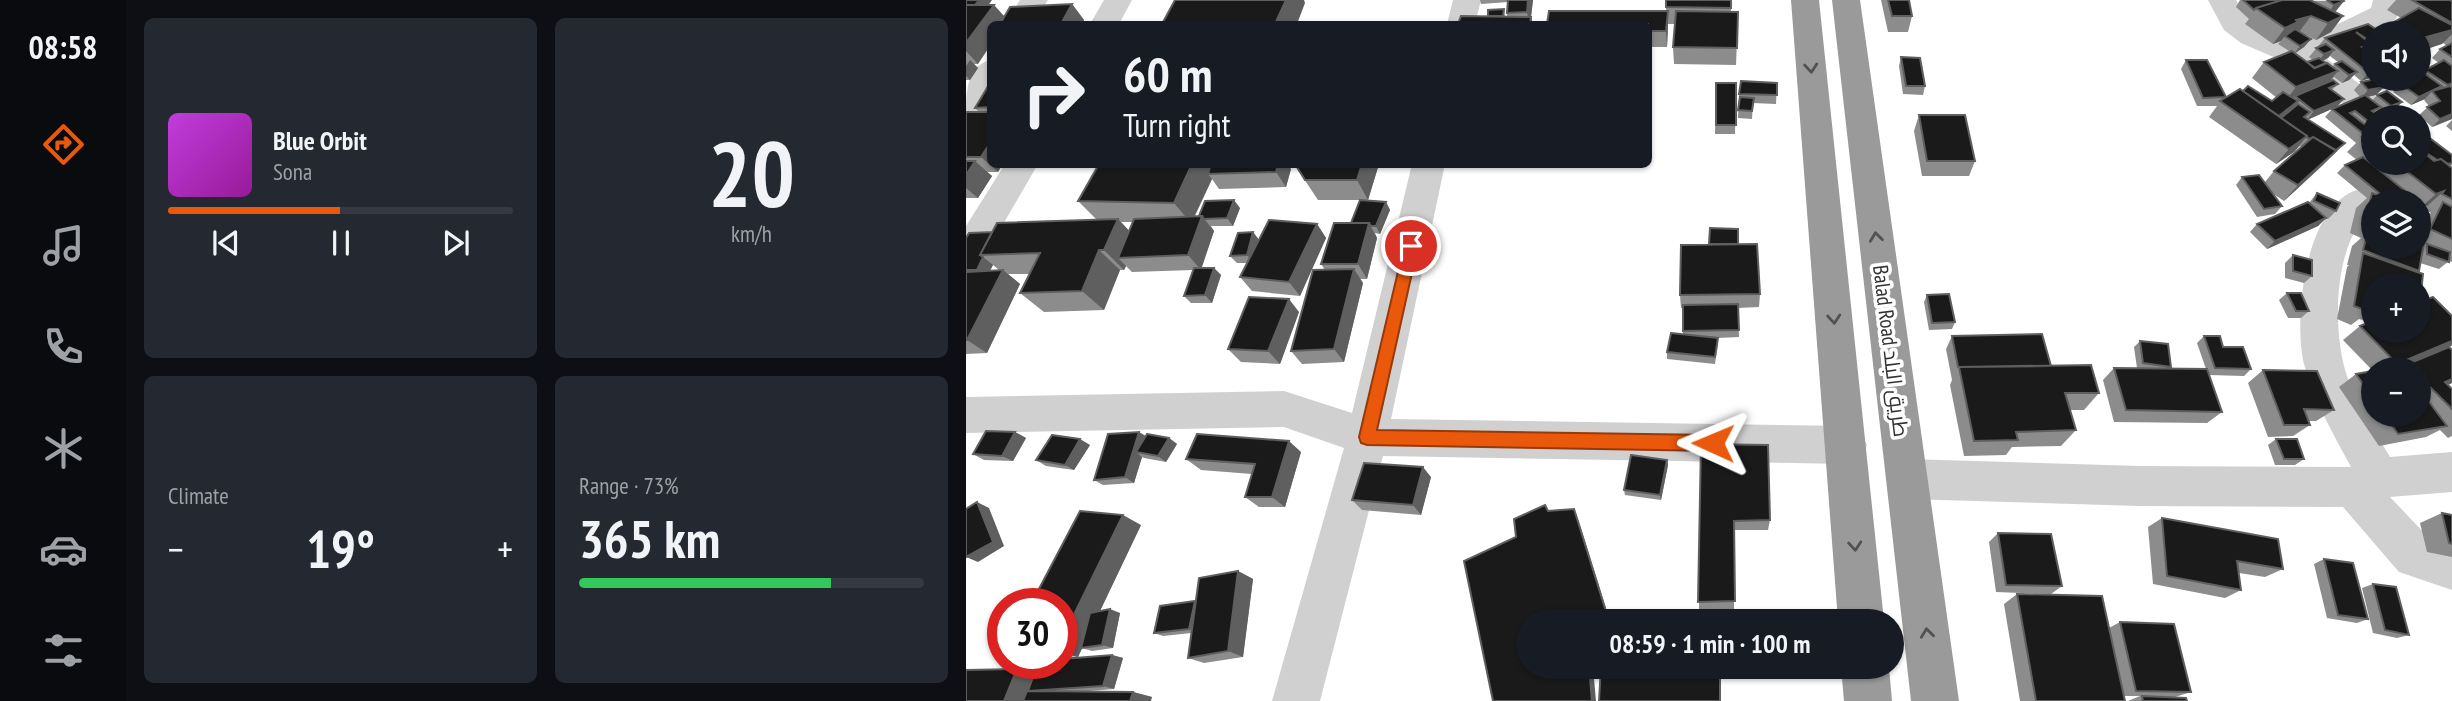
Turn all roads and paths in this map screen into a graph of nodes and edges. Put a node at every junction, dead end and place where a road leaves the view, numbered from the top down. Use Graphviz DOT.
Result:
graph roads {
  1 [pos="1034,0"];
  2 [pos="1118,0"];
  3 [pos="1467,0"];
  4 [pos="1805,0"];
  5 [pos="1846,0"];
  6 [pos="2222,0"];
  7 [pos="2387,0"];
  8 [pos="1020,21"];
  9 [pos="1107,21"];
  10 [pos="1462,21"];
  11 [pos="2308,60"];
  12 [pos="987,71"];
  13 [pos="987,74"];
  14 [pos="966,83"];
  15 [pos="966,105"];
  16 [pos="2366,105"];
  17 [pos="1020,168"];
  18 [pos="1428,168"];
  19 [pos="2361,205"];
  20 [pos="966,256"];
  21 [pos="966,415"];
  22 [pos="1367,437"];
  23 [pos="1846,445"];
  24 [pos="2452,472"];
  25 [pos="1907,479"];
  26 [pos="2366,483"];
  27 [pos="2452,568"];
  28 [pos="1860,609"];
  29 [pos="1866,679"];
  30 [pos="1296,701"];
  31 [pos="1868,701"];
  32 [pos="1935,701"];
  1 -- 8 [label="street"];
  2 -- 9 [label="street"];
  3 -- 10 [label="street"];
  4 -- 23 [label="highway, one-way"];
  25 -- 5 [label="highway, Balad Road طريق البلد, one-way"];
  6 -- 11 [label="street"];
  7 -- 11 [label="street"];
  11 -- 16 [label="street"];
  12 -- 14 [label="street"];
  13 -- 15 [label="street"];
  17 -- 20 [label="street"];
  18 -- 22 [label="street"];
  19 -- 26 [label="street"];
  21 -- 22 [label="street"];
  22 -- 23 [label="street"];
  22 -- 30 [label="street"];
  23 -- 28 [label="highway, one-way"];
  24 -- 26 [label="street"];
  25 -- 26 [label="street"];
  32 -- 25 [label="highway, Balad Road طريق البلد, one-way"];
  26 -- 27 [label="street"];
  29 -- 31 [label="highway"];
}
